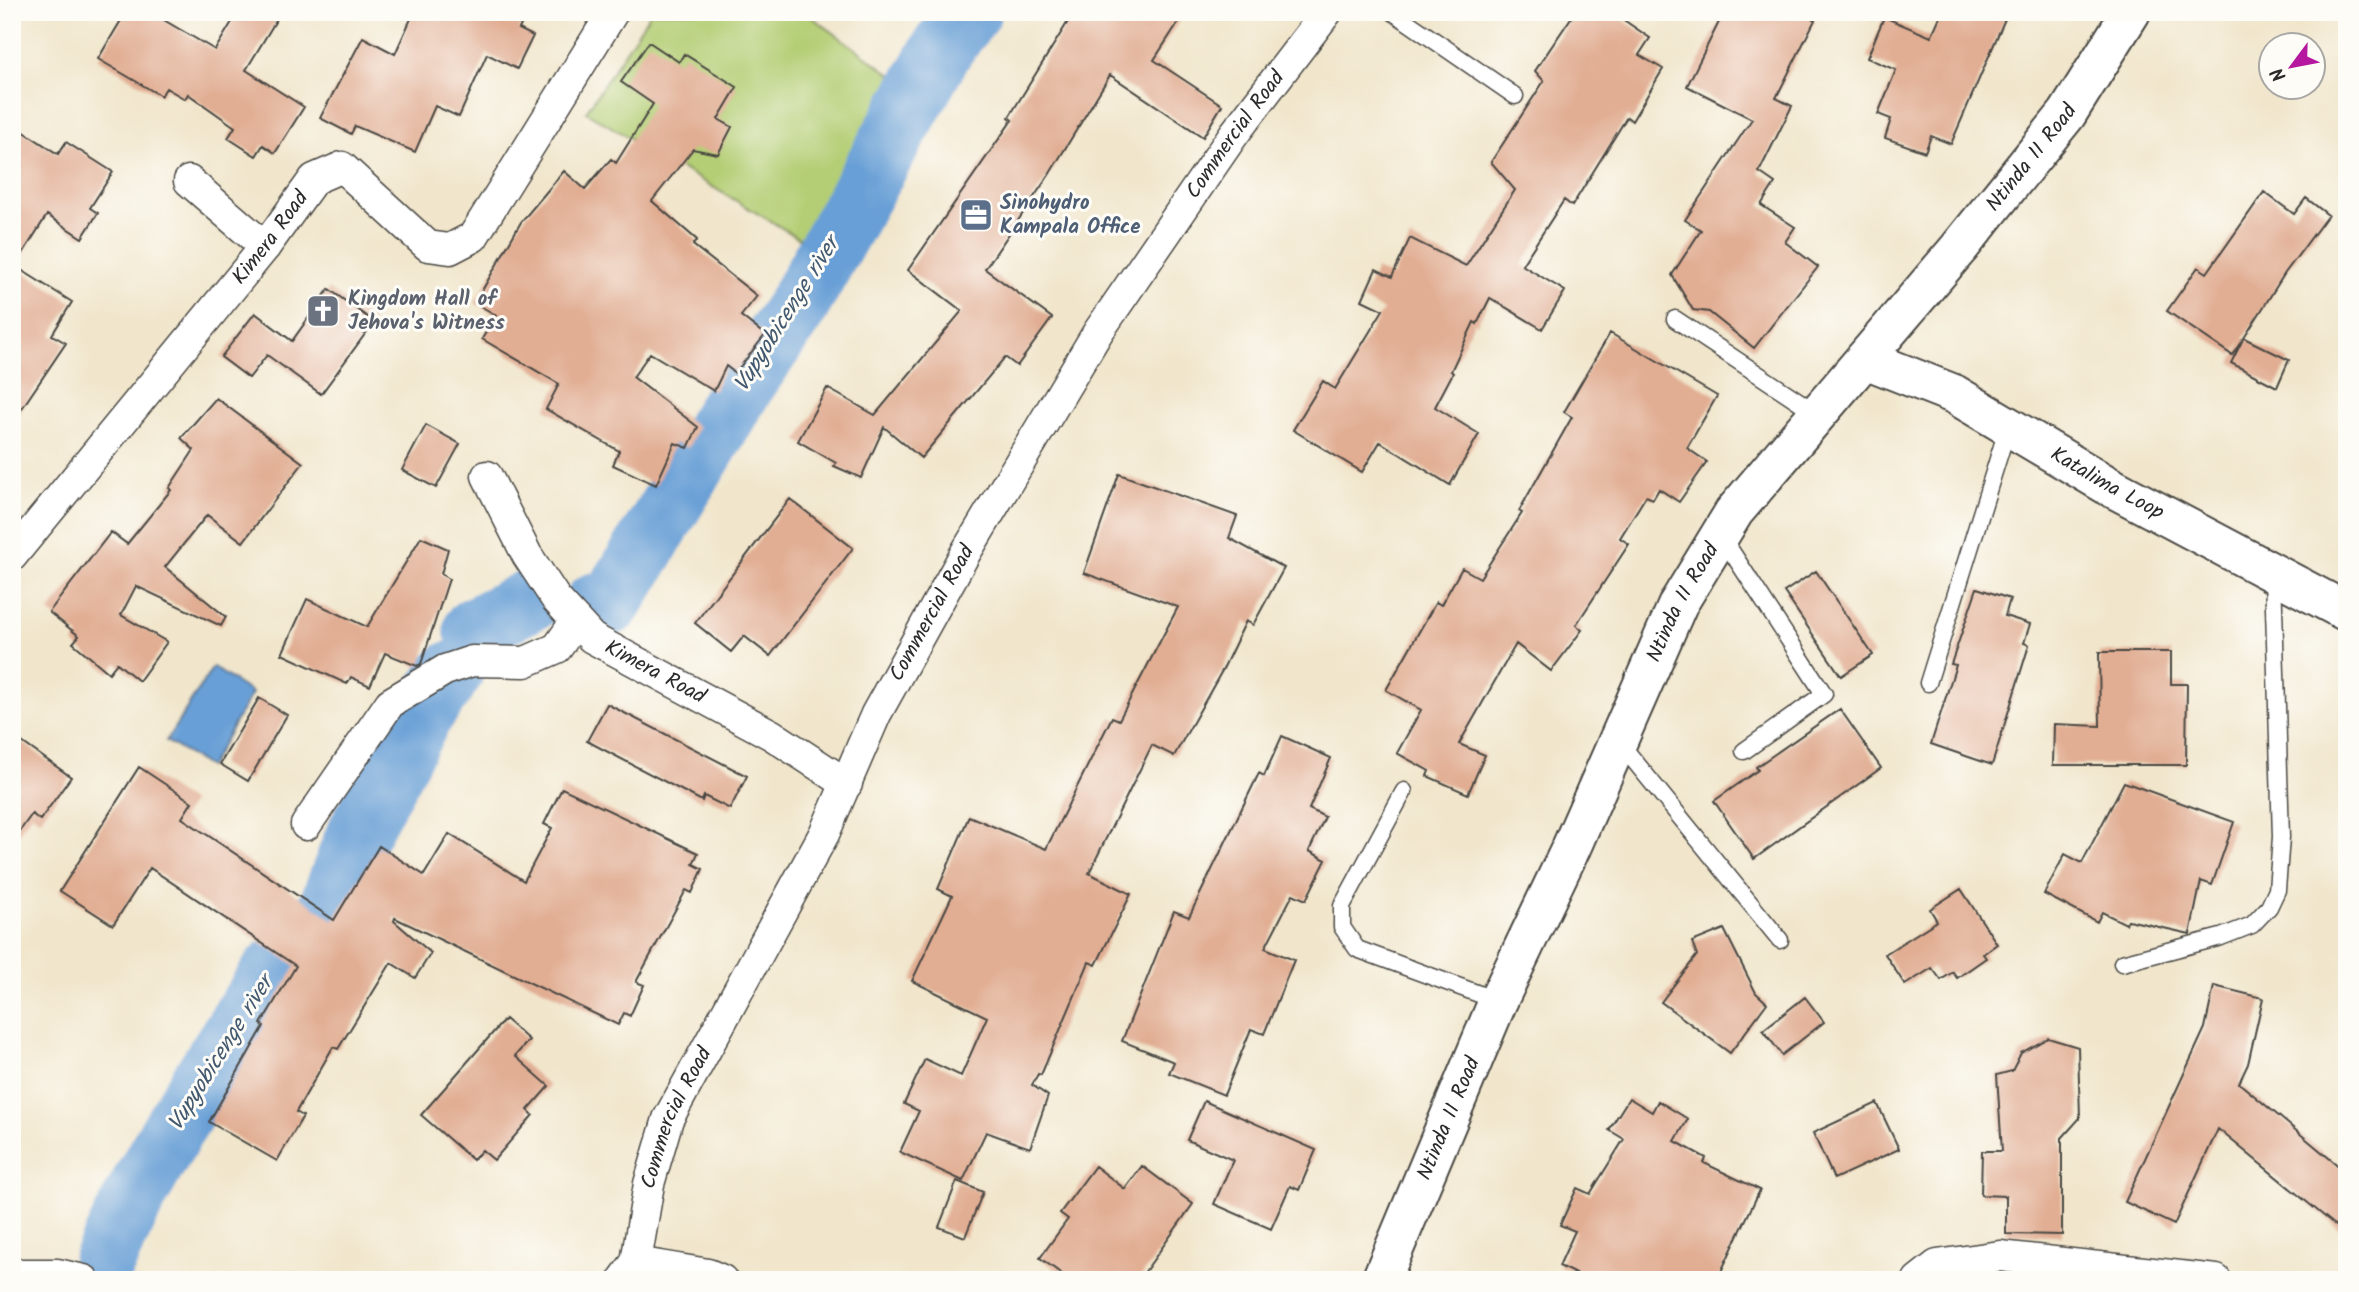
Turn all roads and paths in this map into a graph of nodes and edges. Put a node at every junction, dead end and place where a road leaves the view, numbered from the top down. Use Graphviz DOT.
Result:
graph roads {
  1 [pos="613,12"];
  2 [pos="1327,12"];
  3 [pos="1393,12"];
  4 [pos="2131,12"];
  5 [pos="1515,96"];
  6 [pos="189,181"];
  7 [pos="265,247"];
  8 [pos="1675,318"];
  9 [pos="1865,359"];
  10 [pos="1818,414"];
  11 [pos="2008,426"];
  12 [pos="487,476"];
  13 [pos="1721,534"];
  14 [pos="12,556"];
  15 [pos="2273,572"];
  16 [pos="2344,605"];
  17 [pos="576,621"];
  18 [pos="1928,683"];
  19 [pos="1618,740"];
  20 [pos="1744,751"];
  21 [pos="847,784"];
  22 [pos="1404,791"];
  23 [pos="306,825"];
  24 [pos="1780,940"];
  25 [pos="2122,962"];
  26 [pos="1498,1001"];
  27 [pos="629,1271"];
  28 [pos="12,1274"];
  29 [pos="84,1280"];
  30 [pos="722,1280"];
  31 [pos="1381,1280"];
  32 [pos="1918,1280"];
  33 [pos="2216,1280"];
  1 -- 7 [label="street, Kimera Road"];
  2 -- 21 [label="street, Commercial Road"];
  3 -- 5 [label="lane"];
  4 -- 9 [label="street, Ntinda II Road"];
  6 -- 7 [label="street"];
  7 -- 14 [label="street, Kimera Road"];
  8 -- 10 [label="lane"];
  9 -- 10 [label="street, Ntinda II Road"];
  9 -- 11 [label="street, Katalima Loop"];
  10 -- 13 [label="street, Ntinda II Road"];
  11 -- 15 [label="street, Katalima Loop"];
  11 -- 18 [label="lane"];
  12 -- 17 [label="street, Kimera Road"];
  13 -- 19 [label="street, Ntinda II Road"];
  13 -- 20 [label="lane"];
  15 -- 16 [label="street, Katalima Loop"];
  15 -- 25 [label="lane"];
  17 -- 21 [label="street, Kimera Road"];
  17 -- 23 [label="street"];
  19 -- 24 [label="lane"];
  19 -- 26 [label="street, Ntinda II Road"];
  21 -- 27 [label="street, Commercial Road"];
  22 -- 26 [label="lane"];
  26 -- 31 [label="street, Ntinda II Road"];
  27 -- 30 [label="street, Commercial Road"];
  28 -- 29 [label="street"];
  32 -- 33 [label="street"];
}
